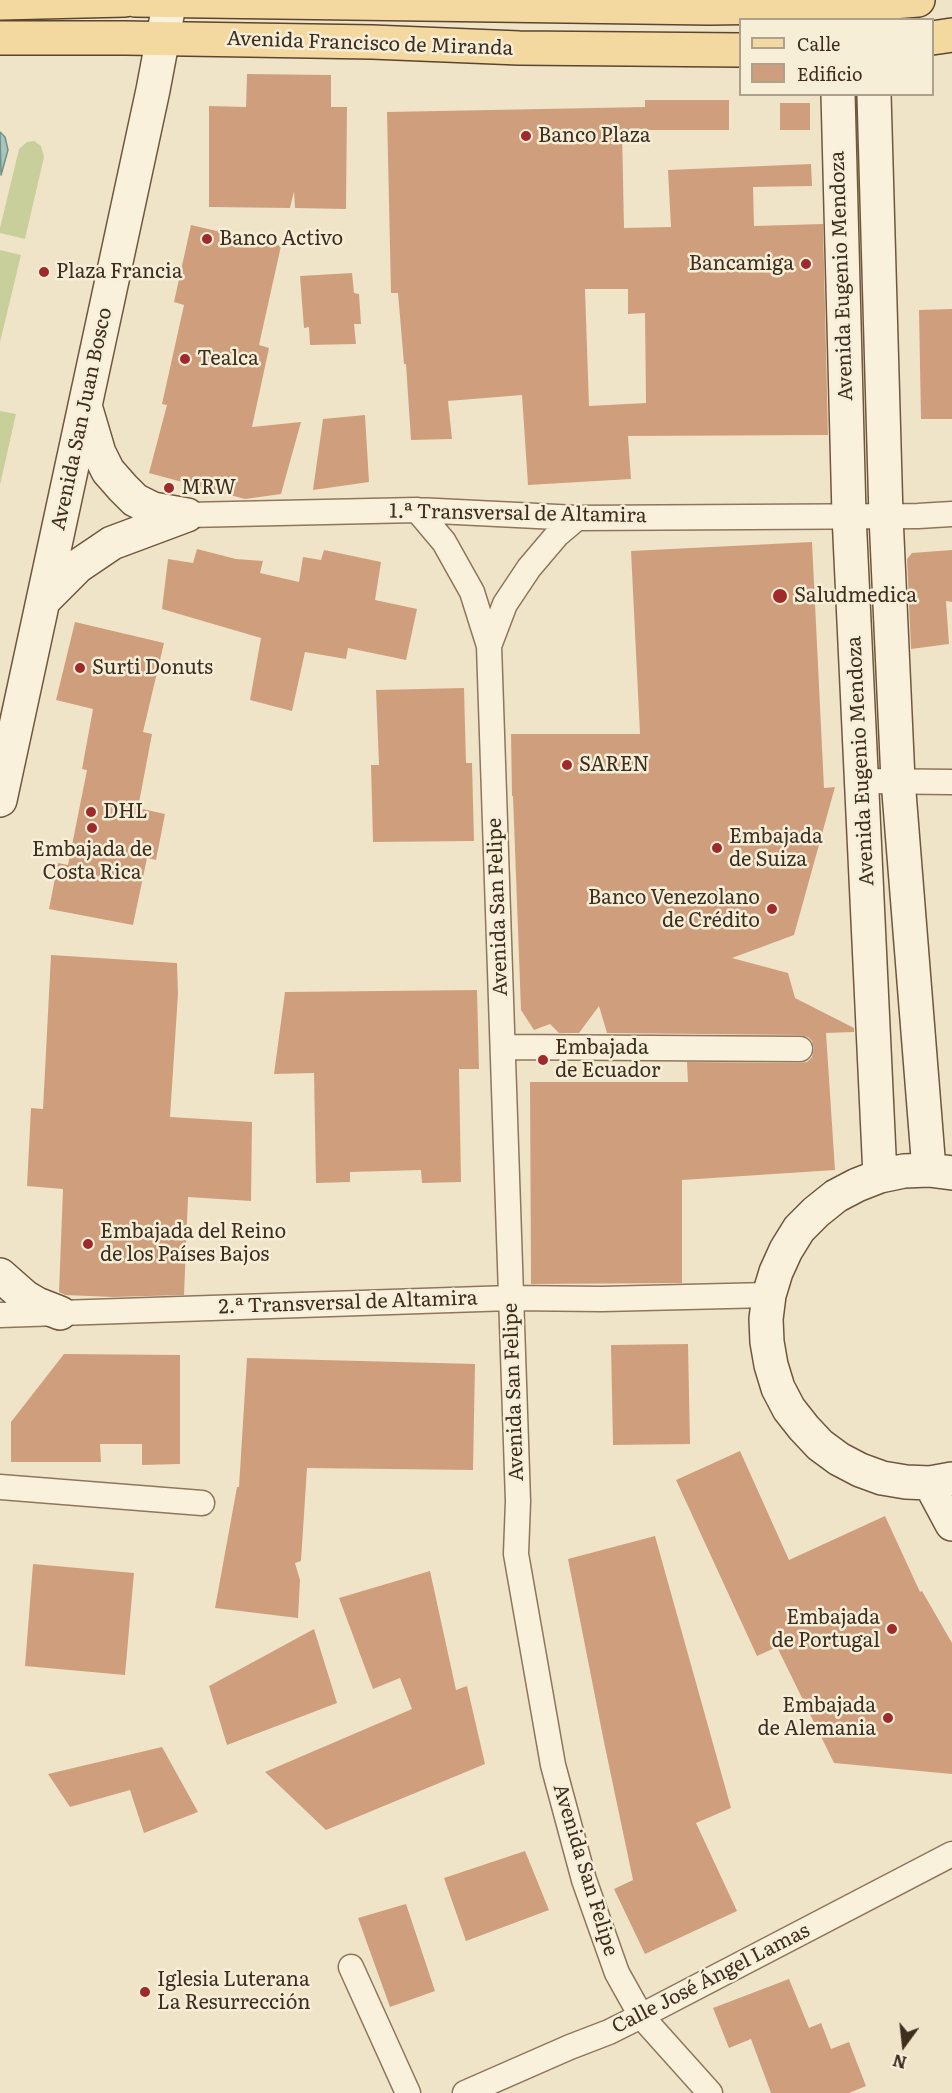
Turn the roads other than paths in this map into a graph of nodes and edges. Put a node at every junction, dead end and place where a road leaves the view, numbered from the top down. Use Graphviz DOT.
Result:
graph roads {
  1 [pos="125,0"];
  2 [pos="135,0"];
  3 [pos="170,0"];
  4 [pos="918,0"];
  5 [pos="0,3"];
  6 [pos="840,9"];
  7 [pos="874,12"];
  8 [pos="952,35"];
  9 [pos="0,38"];
  10 [pos="934,38"];
  11 [pos="164,39"];
  12 [pos="739,50"];
  13 [pos="838,96"];
  14 [pos="874,96"];
  15 [pos="86,406"];
  16 [pos="417,510"];
  17 [pos="952,514"];
  18 [pos="187,515"];
  19 [pos="849,516"];
  20 [pos="886,516"];
  21 [pos="576,518"];
  22 [pos="44,600"];
  23 [pos="489,646"];
  24 [pos="898,780"];
  25 [pos="861,781"];
  26 [pos="952,782"];
  27 [pos="0,800"];
  28 [pos="503,1047"];
  29 [pos="800,1048"];
  30 [pos="940,1172"];
  31 [pos="880,1176"];
  32 [pos="0,1275"];
  33 [pos="769,1295"];
  34 [pos="511,1298"];
  35 [pos="60,1313"];
  36 [pos="0,1315"];
  37 [pos="941,1481"];
  38 [pos="0,1487"];
  39 [pos="202,1503"];
  40 [pos="952,1524"];
  41 [pos="952,1854"];
  42 [pos="351,1967"];
  43 [pos="641,2016"];
  44 [pos="408,2093"];
  45 [pos="465,2093"];
  46 [pos="710,2093"];
  1 -- 5 [label="main road"];
  2 -- 3 [label="main road, Avenida Francisco de Miranda"];
  3 -- 6 [label="main road, Avenida Francisco de Miranda"];
  3 -- 11 [label="street, Avenida San Juan Bosco"];
  4 -- 7 [label="main road, Avenida Francisco de Miranda"];
  6 -- 7 [label="main road, Avenida Francisco de Miranda"];
  8 -- 10 [label="main road"];
  9 -- 11 [label="main road, Avenida Francisco de Miranda"];
  11 -- 12 [label="main road, Avenida Francisco de Miranda"];
  11 -- 15 [label="street, Avenida San Juan Bosco"];
  13 -- 19 [label="street, Avenida Eugenio Mendoza"];
  14 -- 20 [label="street, Avenida Eugenio Mendoza"];
  15 -- 18 [label="street"];
  15 -- 22 [label="street, Avenida San Juan Bosco"];
  16 -- 18 [label="street, 1.ª Transversal de Altamira"];
  16 -- 21 [label="street, 1.ª Transversal de Altamira"];
  16 -- 23 [label="street, Avenida San Felipe"];
  17 -- 20 [label="street, 1.ª Transversal de Altamira"];
  18 -- 22 [label="street"];
  19 -- 20 [label="street, 1.ª Transversal de Altamira"];
  19 -- 21 [label="street, 1.ª Transversal de Altamira"];
  19 -- 25 [label="street, Avenida Eugenio Mendoza"];
  20 -- 24 [label="street, Avenida Eugenio Mendoza"];
  21 -- 23 [label="street, Avenida San Felipe"];
  22 -- 27 [label="street, Avenida San Juan Bosco"];
  23 -- 28 [label="street, Avenida San Felipe"];
  24 -- 25 [label="street"];
  24 -- 26 [label="street"];
  24 -- 30 [label="street, Avenida Eugenio Mendoza"];
  25 -- 31 [label="street, Avenida Eugenio Mendoza"];
  28 -- 29 [label="street"];
  28 -- 34 [label="street, Avenida San Felipe"];
  30 -- 31 [label="street"];
  31 -- 33 [label="street"];
  32 -- 35 [label="street"];
  33 -- 34 [label="street, 2.ª Transversal de Altamira"];
  33 -- 37 [label="street"];
  34 -- 35 [label="street, 2.ª Transversal de Altamira"];
  34 -- 43 [label="street, Avenida San Felipe"];
  35 -- 36 [label="street, 2.ª Transversal de Altamira"];
  37 -- 40 [label="street"];
  38 -- 39 [label="street"];
  41 -- 43 [label="street, Calle José Ángel Lamas"];
  42 -- 44 [label="street"];
  43 -- 45 [label="street, Calle José Ángel Lamas"];
  43 -- 46 [label="street, Avenida San Felipe"];
}
